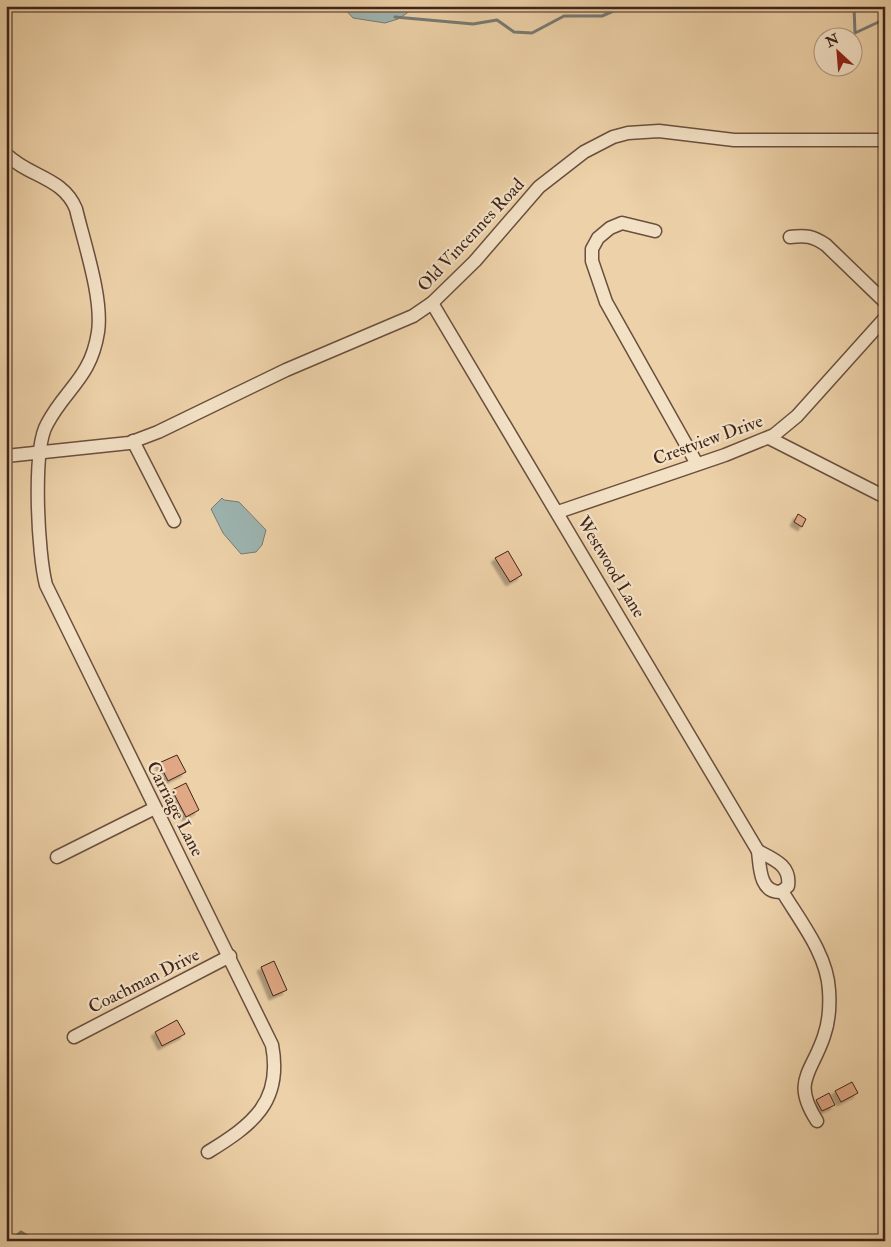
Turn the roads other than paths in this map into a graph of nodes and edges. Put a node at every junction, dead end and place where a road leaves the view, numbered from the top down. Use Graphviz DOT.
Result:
graph roads {
  1 [pos="885,140"];
  2 [pos="6,154"];
  3 [pos="655,231"];
  4 [pos="790,237"];
  5 [pos="885,302"];
  6 [pos="432,303"];
  7 [pos="885,318"];
  8 [pos="770,438"];
  9 [pos="133,441"];
  10 [pos="38,452"];
  11 [pos="6,456"];
  12 [pos="697,464"];
  13 [pos="885,497"];
  14 [pos="558,512"];
  15 [pos="174,521"];
  16 [pos="155,808"];
  17 [pos="758,850"];
  18 [pos="57,857"];
  19 [pos="782,890"];
  20 [pos="230,956"];
  21 [pos="74,1037"];
  22 [pos="817,1121"];
  23 [pos="208,1152"];
  1 -- 6 [label="street, Old Vincennes Road"];
  2 -- 10 [label="street, Carriage Lane"];
  3 -- 12 [label="street"];
  4 -- 5 [label="street"];
  6 -- 9 [label="street, Old Vincennes Road"];
  6 -- 14 [label="street, Westwood Lane"];
  7 -- 8 [label="street, Crestview Drive"];
  8 -- 12 [label="street, Crestview Drive"];
  8 -- 13 [label="street"];
  9 -- 10 [label="street, Old Vincennes Road"];
  9 -- 15 [label="street"];
  10 -- 11 [label="street, Old Vincennes Road"];
  10 -- 16 [label="street, Carriage Lane"];
  12 -- 14 [label="street, Crestview Drive"];
  14 -- 17 [label="street, Westwood Lane"];
  16 -- 18 [label="street"];
  16 -- 20 [label="street, Carriage Lane"];
  17 -- 19 [label="street, Westwood Lane"];
  17 -- 19 [label="street, Westwood Lane"];
  19 -- 22 [label="street"];
  20 -- 21 [label="street, Coachman Drive"];
  20 -- 23 [label="street, Carriage Lane"];
}
